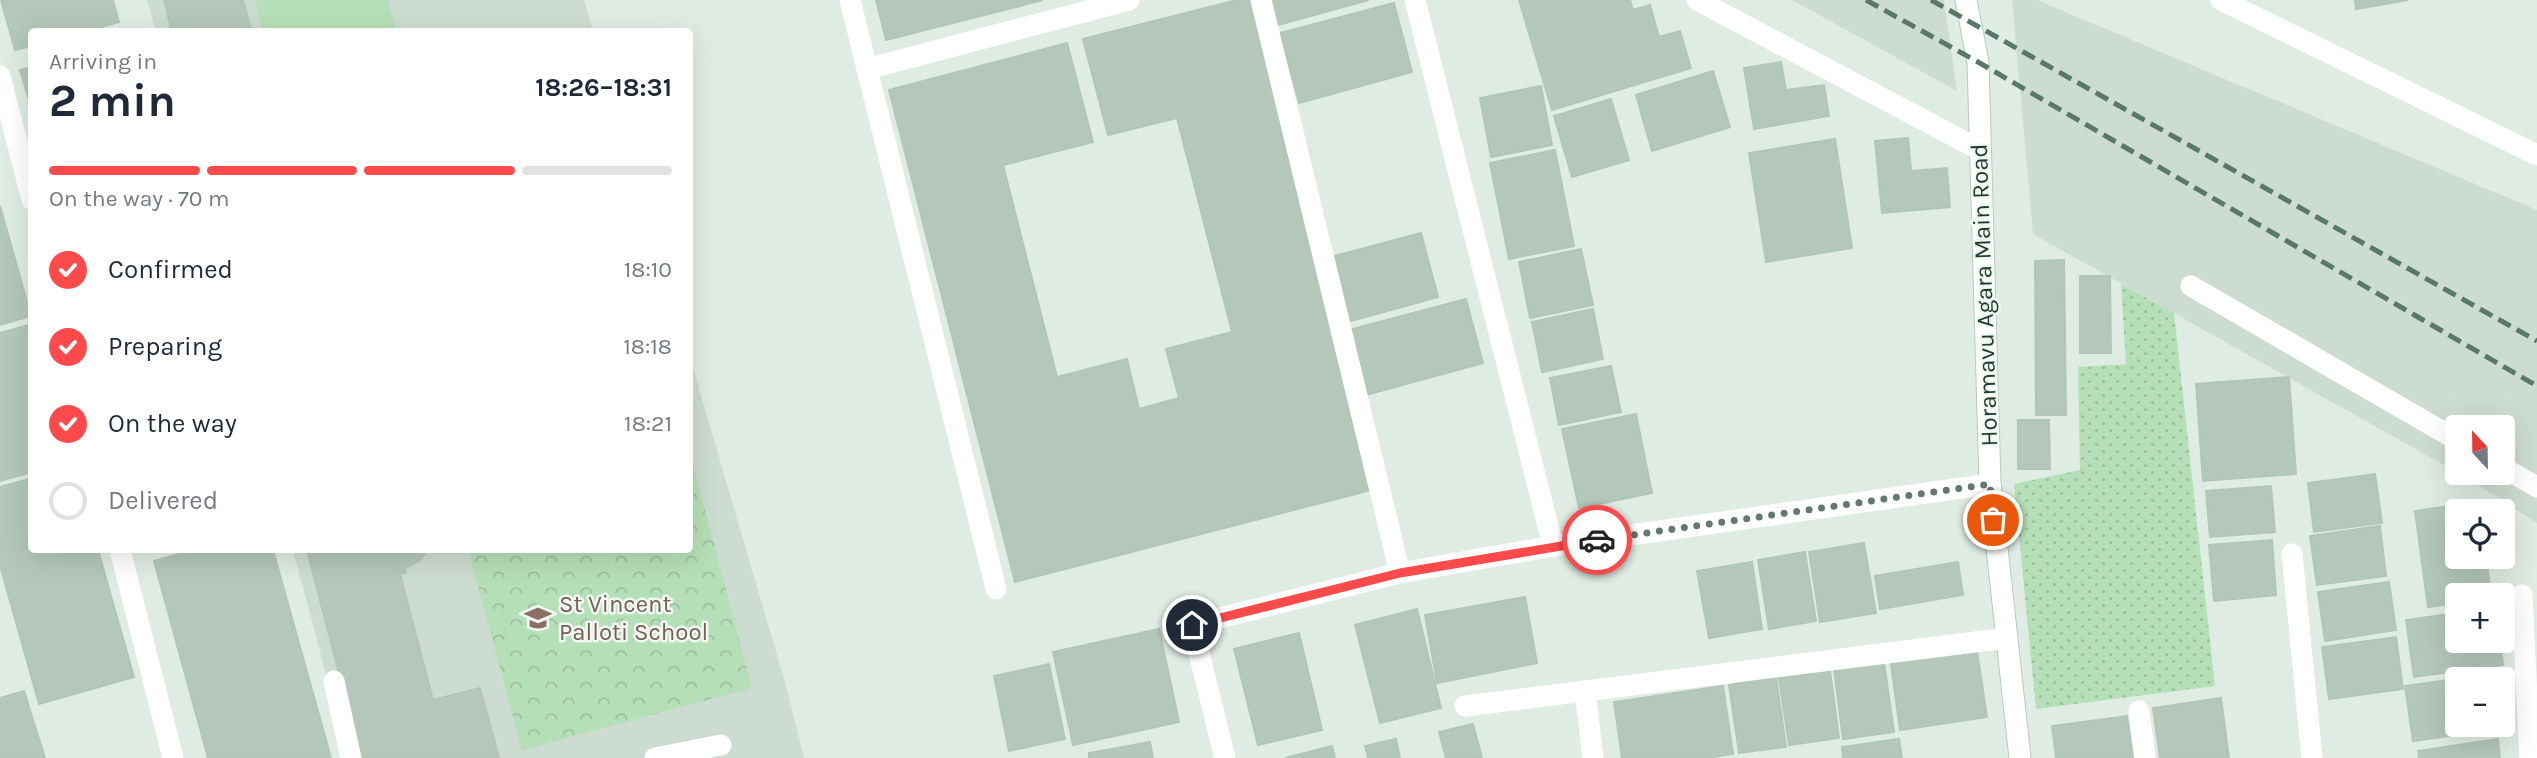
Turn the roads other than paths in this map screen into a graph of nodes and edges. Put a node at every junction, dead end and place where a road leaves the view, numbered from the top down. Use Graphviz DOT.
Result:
graph roads {
  1 [pos="850,0"];
  2 [pos="1129,0"];
  3 [pos="1261,0"];
  4 [pos="1415,0"];
  5 [pos="1696,0"];
  6 [pos="1966,0"];
  7 [pos="2221,0"];
  8 [pos="867,68"];
  9 [pos="0,76"];
  10 [pos="1980,150"];
  11 [pos="2537,155"];
  12 [pos="28,185"];
  13 [pos="2191,286"];
  14 [pos="2445,433"];
  15 [pos="2515,474"];
  16 [pos="1990,484"];
  17 [pos="2537,487"];
  18 [pos="1553,546"];
  19 [pos="121,553"];
  20 [pos="2292,554"];
  21 [pos="1400,573"];
  22 [pos="996,589"];
  23 [pos="2522,595"];
  24 [pos="2007,638"];
  25 [pos="334,681"];
  26 [pos="1585,691"];
  27 [pos="1465,706"];
  28 [pos="2139,711"];
  29 [pos="721,745"];
  30 [pos="173,758"];
  31 [pos="351,758"];
  32 [pos="656,758"];
  33 [pos="1224,758"];
  34 [pos="1593,758"];
  35 [pos="2020,758"];
  36 [pos="2145,758"];
  37 [pos="2312,758"];
  38 [pos="2530,758"];
  1 -- 8 [label="street"];
  2 -- 8 [label="street"];
  3 -- 21 [label="street"];
  4 -- 18 [label="street"];
  5 -- 10 [label="street"];
  6 -- 10 [label="street, Horamavu Agara Main Road"];
  7 -- 11 [label="street"];
  8 -- 22 [label="street"];
  9 -- 12 [label="street"];
  10 -- 16 [label="street, Horamavu Agara Main Road"];
  13 -- 14 [label="street"];
  15 -- 17 [label="street"];
  16 -- 18 [label="street"];
  16 -- 24 [label="street, Horamavu Agara Main Road"];
  18 -- 21 [label="street"];
  19 -- 30 [label="street"];
  20 -- 37 [label="street"];
  21 -- 33 [label="street"];
  23 -- 38 [label="street"];
  24 -- 26 [label="street"];
  24 -- 35 [label="street, Horamavu Agara Main Road"];
  25 -- 31 [label="street"];
  26 -- 27 [label="street"];
  26 -- 34 [label="street"];
  28 -- 36 [label="street"];
  29 -- 32 [label="street"];
}
